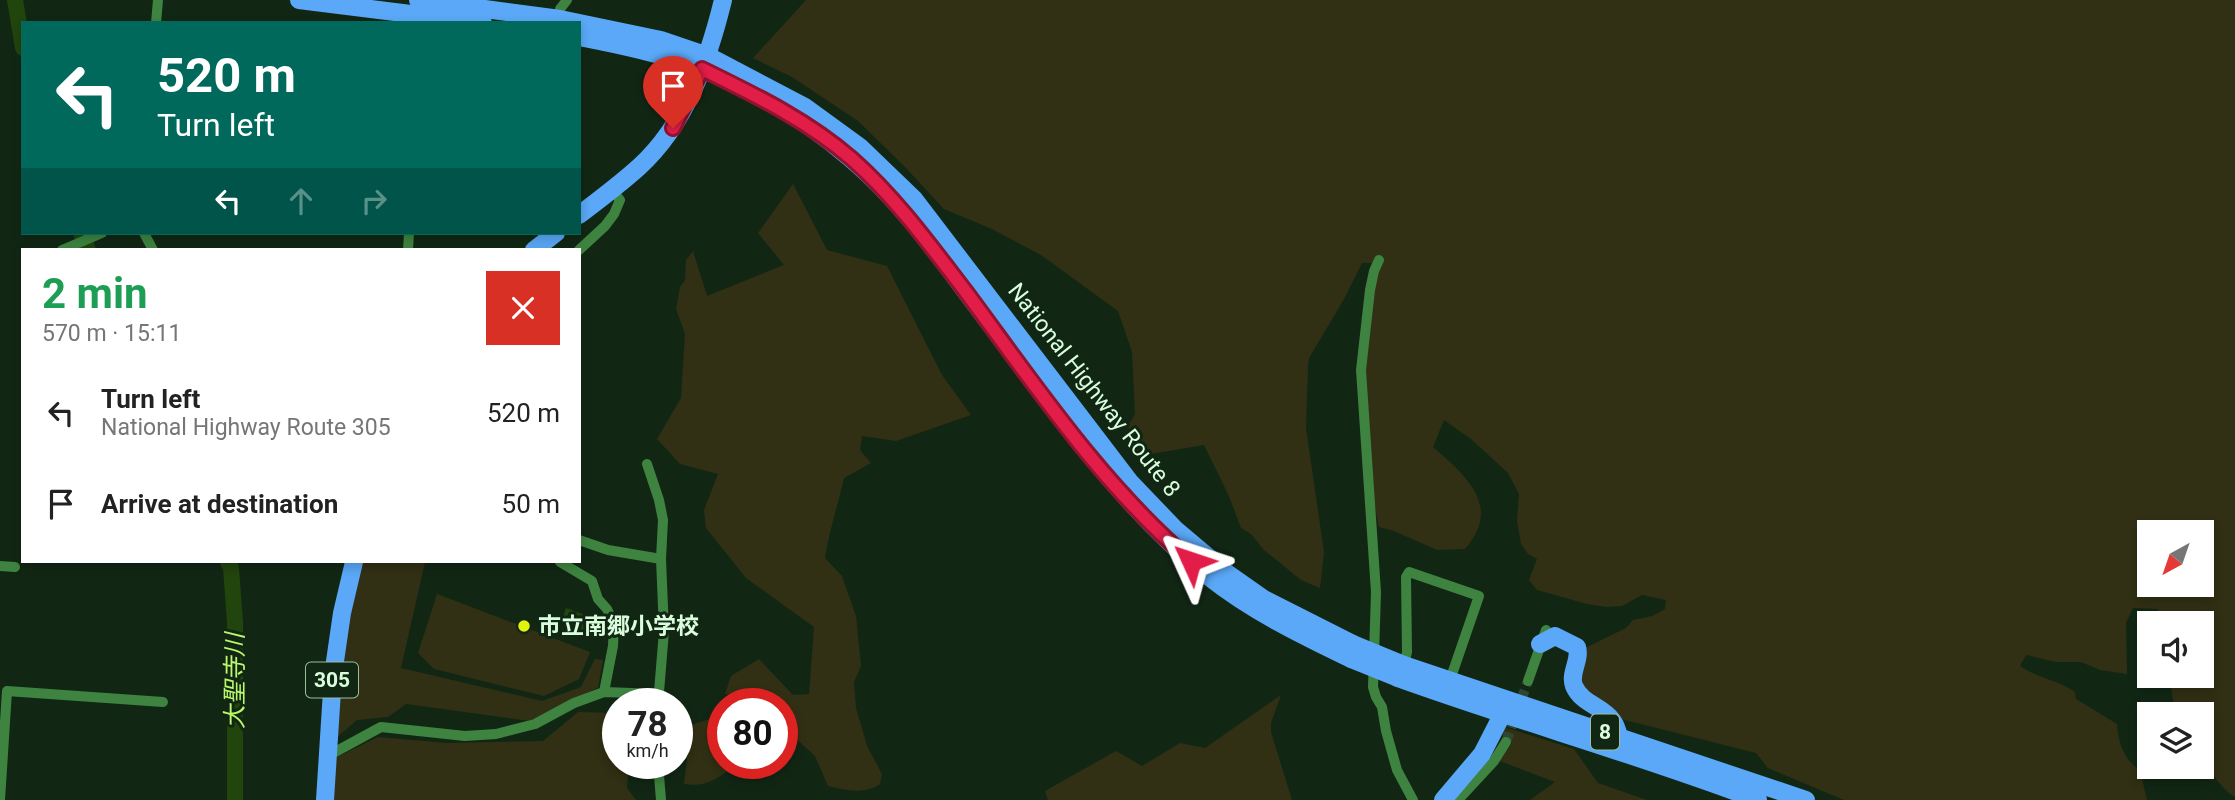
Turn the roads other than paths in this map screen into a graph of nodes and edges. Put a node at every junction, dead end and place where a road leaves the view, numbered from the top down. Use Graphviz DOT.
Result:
graph roads {
  1 [pos="159,0"];
  2 [pos="299,0"];
  3 [pos="567,0"];
  4 [pos="723,0"];
  5 [pos="437,7"];
  6 [pos="560,19"];
  7 [pos="156,21"];
  8 [pos="477,21"];
  9 [pos="570,21"];
  10 [pos="581,23"];
  11 [pos="581,37"];
  12 [pos="705,63"];
  13 [pos="611,190"];
  14 [pos="581,213"];
  15 [pos="98,235"];
  16 [pos="553,235"];
  17 [pos="67,248"];
  18 [pos="537,248"];
  19 [pos="581,248"];
  20 [pos="1379,260"];
  21 [pos="647,464"];
  22 [pos="581,541"];
  23 [pos="661,559"];
  24 [pos="354,563"];
  25 [pos="562,563"];
  26 [pos="0,566"];
  27 [pos="15,567"];
  28 [pos="1543,637"];
  29 [pos="1401,672"];
  30 [pos="1450,680"];
  31 [pos="1528,681"];
  32 [pos="605,688"];
  33 [pos="660,688"];
  34 [pos="602,693"];
  35 [pos="163,702"];
  36 [pos="1502,715"];
  37 [pos="1619,736"];
  38 [pos="1506,742"];
  39 [pos="328,748"];
  40 [pos="659,779"];
  41 [pos="0,800"];
  42 [pos="325,800"];
  43 [pos="661,800"];
  44 [pos="1413,800"];
  45 [pos="1443,800"];
  46 [pos="1458,800"];
  47 [pos="1759,800"];
  48 [pos="1806,800"];
  1 -- 7 [label="street"];
  2 -- 5 [label="highway, National Highway Route 8 / 8"];
  3 -- 6 [label="street"];
  4 -- 12 [label="highway"];
  5 -- 6 [label="highway, National Highway Route 8 / 8"];
  5 -- 8 [label="highway, National Highway Route 8 / 8"];
  6 -- 9 [label="highway, National Highway Route 8 / 8"];
  10 -- 12 [label="highway, National Highway Route 8 / 8"];
  11 -- 12 [label="highway, National Highway Route 8 / 8"];
  12 -- 13 [label="highway"];
  12 -- 29 [label="highway, National Highway Route 8 / 8, bridge"];
  13 -- 14 [label="highway"];
  13 -- 19 [label="street"];
  15 -- 17 [label="street"];
  16 -- 18 [label="highway"];
  20 -- 44 [label="street"];
  21 -- 23 [label="street"];
  22 -- 23 [label="street"];
  23 -- 33 [label="street"];
  24 -- 39 [label="highway, 305"];
  25 -- 32 [label="street"];
  26 -- 27 [label="street"];
  28 -- 31 [label="street"];
  28 -- 37 [label="highway"];
  29 -- 30 [label="highway, National Highway Route 8 / 8"];
  29 -- 30 [label="street"];
  29 -- 36 [label="highway, National Highway Route 8 / 8"];
  30 -- 37 [label="highway, National Highway Route 8 / 8"];
  34 -- 39 [label="street"];
  35 -- 41 [label="street"];
  36 -- 45 [label="highway"];
  36 -- 47 [label="highway, National Highway Route 8 / 8"];
  37 -- 48 [label="highway, National Highway Route 8 / 8"];
  38 -- 46 [label="street"];
  39 -- 42 [label="highway, 305"];
  40 -- 43 [label="street"];
}
